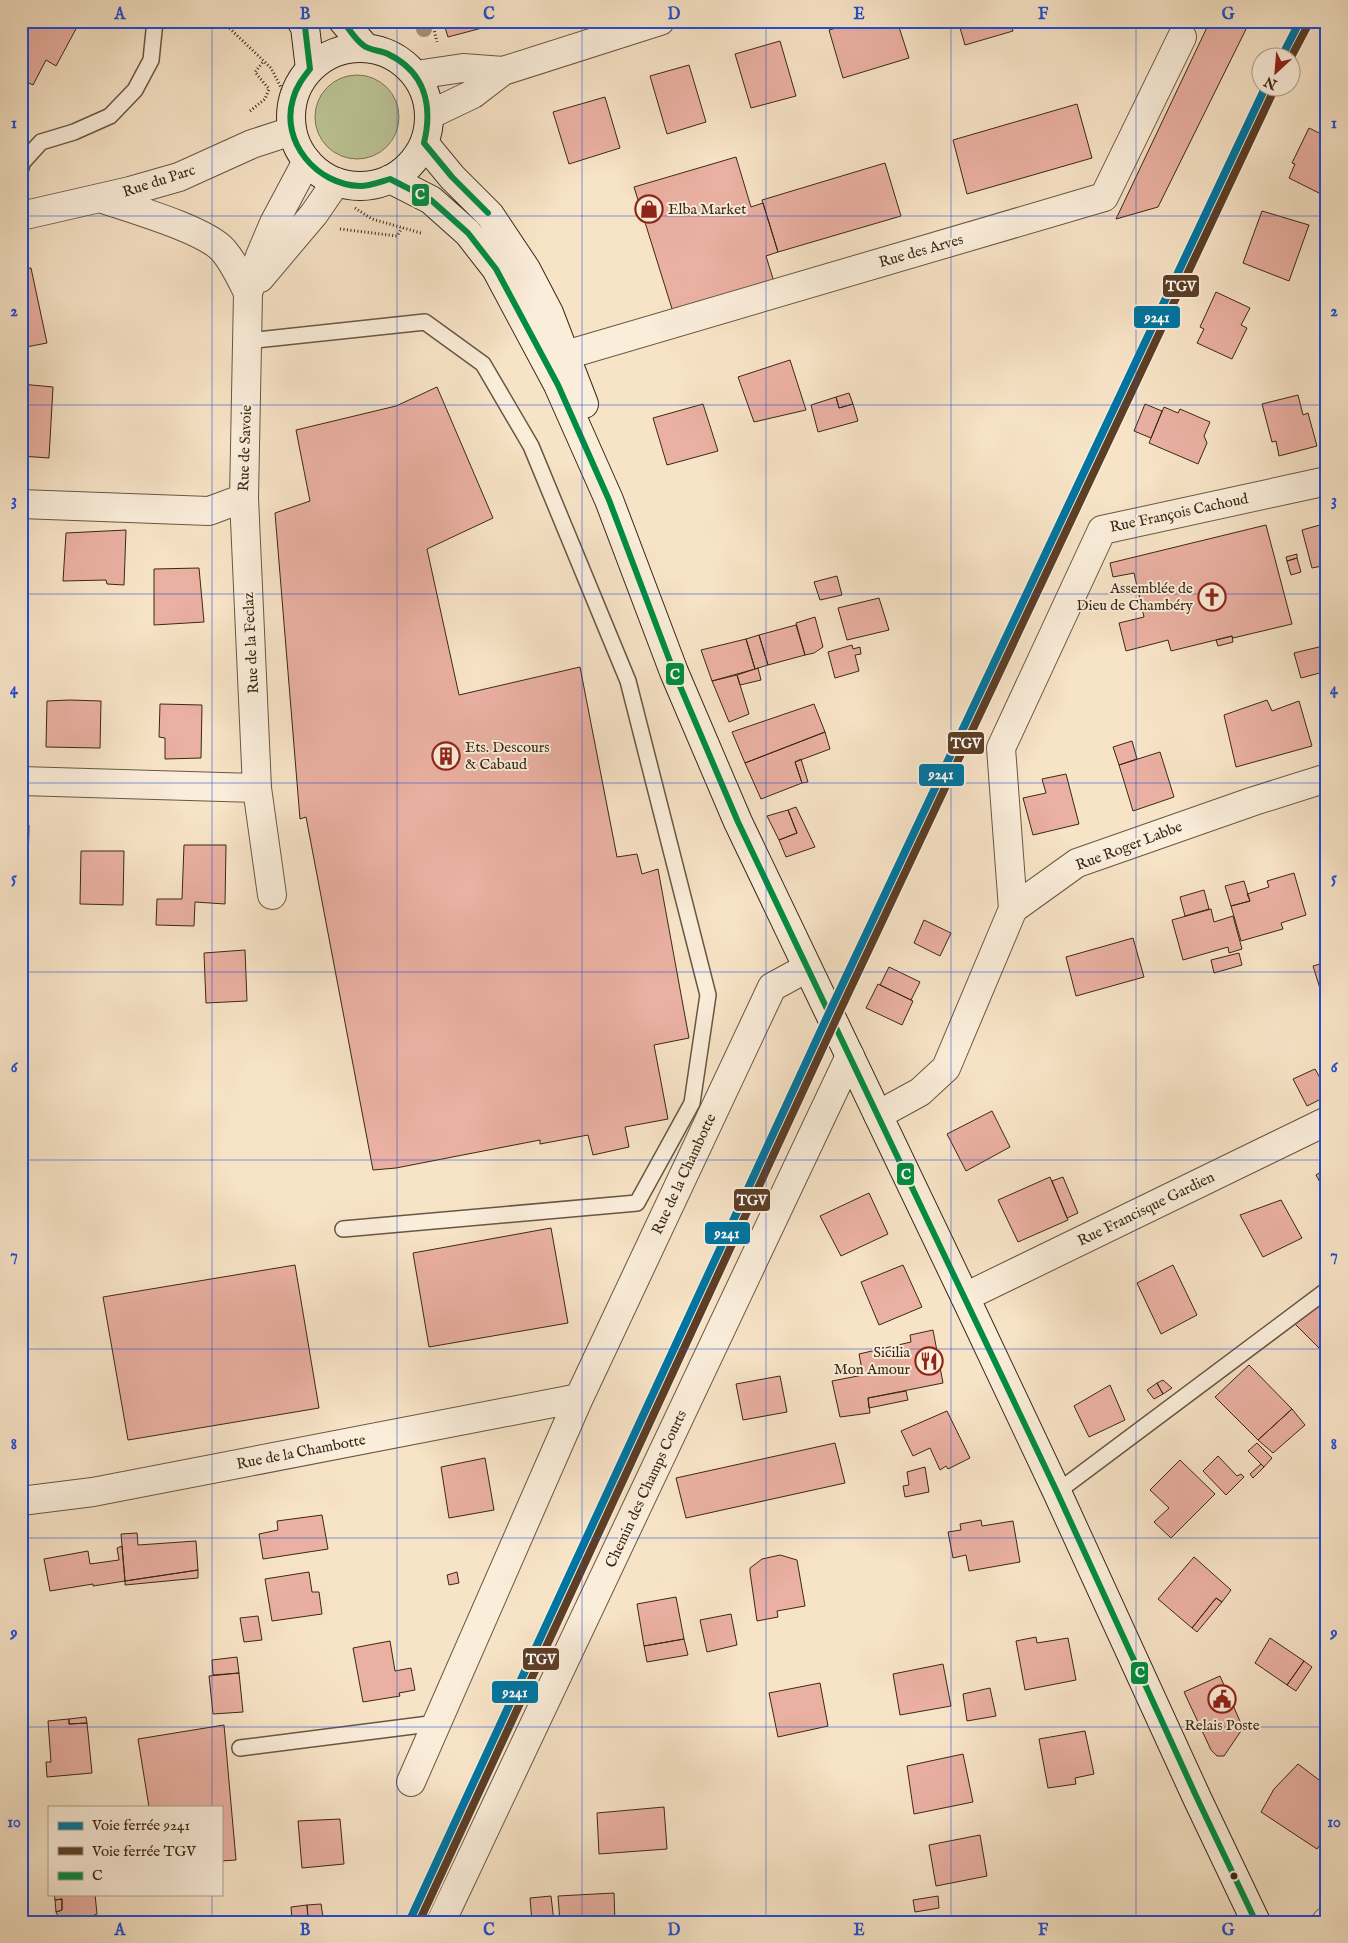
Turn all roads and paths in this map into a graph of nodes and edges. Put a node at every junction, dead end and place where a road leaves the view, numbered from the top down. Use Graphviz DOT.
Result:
graph roads {
  1 [pos="155,21"];
  2 [pos="222,21"];
  3 [pos="301,21"];
  4 [pos="343,21"];
  5 [pos="660,21"];
  6 [pos="1182,37"];
  7 [pos="365,47"];
  8 [pos="310,68"];
  9 [pos="502,71"];
  10 [pos="416,76"];
  11 [pos="429,115"];
  12 [pos="291,118"];
  13 [pos="424,143"];
  14 [pos="307,161"];
  15 [pos="21,168"];
  16 [pos="390,179"];
  17 [pos="336,182"];
  18 [pos="100,198"];
  19 [pos="314,214"];
  20 [pos="21,216"];
  21 [pos="402,228"];
  22 [pos="426,235"];
  23 [pos="475,242"];
  24 [pos="248,293"];
  25 [pos="247,341"];
  26 [pos="570,367"];
  27 [pos="1327,481"];
  28 [pos="244,498"];
  29 [pos="609,500"];
  30 [pos="21,504"];
  31 [pos="1327,778"];
  32 [pos="21,781"];
  33 [pos="257,788"];
  34 [pos="272,895"];
  35 [pos="1013,909"];
  36 [pos="807,968"];
  37 [pos="850,1056"];
  38 [pos="878,1115"];
  39 [pos="1327,1121"];
  40 [pos="343,1230"];
  41 [pos="1327,1290"];
  42 [pos="965,1297"];
  43 [pos="579,1398"];
  44 [pos="1057,1492"];
  45 [pos="21,1501"];
  46 [pos="437,1723"];
  47 [pos="240,1748"];
  48 [pos="411,1782"];
  49 [pos="441,1922"];
  50 [pos="1256,1922"];
  1 -- 15 [label="lane"];
  2 -- 12 [label="path"];
  3 -- 8 [label="street"];
  4 -- 7 [label="street"];
  5 -- 9 [label="street"];
  6 -- 26 [label="street, Rue des Arves"];
  7 -- 8 [label="street"];
  7 -- 10 [label="street"];
  8 -- 12 [label="street"];
  9 -- 10 [label="street"];
  9 -- 11 [label="street"];
  10 -- 11 [label="street"];
  11 -- 13 [label="street"];
  12 -- 14 [label="street"];
  12 -- 18 [label="street, Rue du Parc"];
  13 -- 16 [label="street"];
  13 -- 26 [label="street"];
  14 -- 17 [label="street"];
  14 -- 24 [label="street, Rue de Savoie"];
  16 -- 17 [label="street"];
  16 -- 23 [label="street"];
  17 -- 19 [label="street"];
  17 -- 21 [label="path"];
  18 -- 20 [label="street, Rue du Parc"];
  18 -- 24 [label="street, Rue de Savoie"];
  19 -- 21 [label="path"];
  19 -- 24 [label="street"];
  21 -- 22 [label="path"];
  23 -- 26 [label="street"];
  23 -- 29 [label="street"];
  24 -- 25 [label="street, Rue de Savoie"];
  25 -- 28 [label="street, Rue de Savoie"];
  25 -- 40 [label="lane"];
  26 -- 29 [label="street"];
  27 -- 35 [label="street, Rue François Cachoud"];
  28 -- 30 [label="street, Rue de Savoie"];
  28 -- 33 [label="street, Rue de la Feclaz"];
  29 -- 36 [label="street"];
  31 -- 35 [label="street, Rue Roger Labbe"];
  32 -- 33 [label="street"];
  33 -- 34 [label="street, Rue de la Feclaz"];
  35 -- 38 [label="street"];
  36 -- 37 [label="street"];
  36 -- 43 [label="street, Rue de la Chambotte"];
  37 -- 38 [label="street"];
  37 -- 49 [label="street, Chemin des Champs Courts"];
  38 -- 42 [label="street"];
  39 -- 42 [label="street, Rue Francisque Gardien"];
  41 -- 44 [label="lane"];
  42 -- 44 [label="street"];
  43 -- 45 [label="street, Rue de la Chambotte"];
  43 -- 46 [label="street, Rue de la Chambotte"];
  44 -- 50 [label="street"];
  46 -- 47 [label="lane"];
  46 -- 48 [label="street, Rue de la Chambotte"];
}
